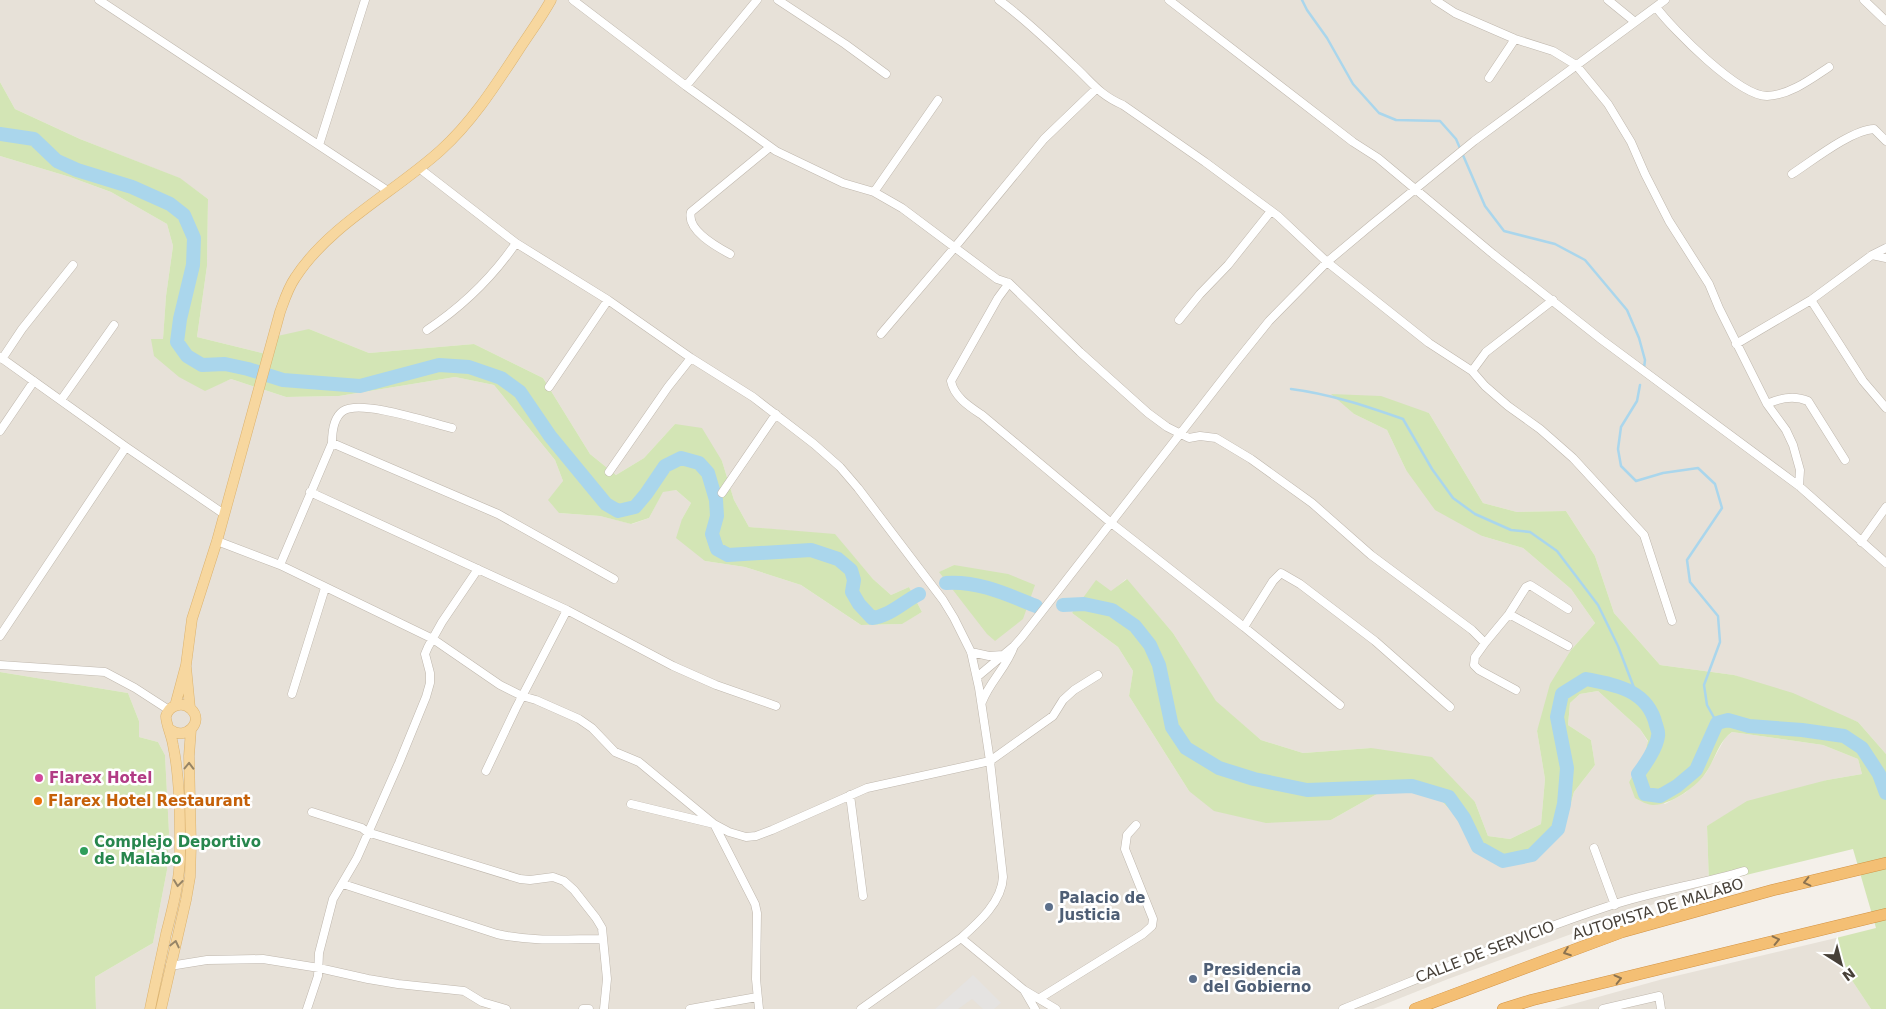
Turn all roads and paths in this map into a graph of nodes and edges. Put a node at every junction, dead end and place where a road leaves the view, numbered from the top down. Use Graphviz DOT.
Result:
graph roads {
  1 [pos="99,0"];
  2 [pos="366,0"];
  3 [pos="573,0"];
  4 [pos="757,0"];
  5 [pos="778,0"];
  6 [pos="999,0"];
  7 [pos="1169,0"];
  8 [pos="1435,0"];
  9 [pos="1608,0"];
  10 [pos="1665,0"];
  11 [pos="1864,0"];
  12 [pos="549,1"];
  13 [pos="1656,7"];
  14 [pos="1886,21"];
  15 [pos="1635,22"];
  16 [pos="1515,39"];
  17 [pos="1576,65"];
  18 [pos="1829,68"];
  19 [pos="886,74"];
  20 [pos="1489,78"];
  21 [pos="686,86"];
  22 [pos="1096,89"];
  23 [pos="938,100"];
  24 [pos="1886,141"];
  25 [pos="320,145"];
  26 [pos="770,147"];
  27 [pos="420,168"];
  28 [pos="1792,174"];
  29 [pos="1416,188"];
  30 [pos="388,191"];
  31 [pos="874,192"];
  32 [pos="1271,211"];
  33 [pos="516,243"];
  34 [pos="955,247"];
  35 [pos="1886,248"];
  36 [pos="730,254"];
  37 [pos="1872,256"];
  38 [pos="1886,258"];
  39 [pos="1327,262"];
  40 [pos="73,265"];
  41 [pos="1009,283"];
  42 [pos="608,300"];
  43 [pos="1553,300"];
  44 [pos="1811,300"];
  45 [pos="1179,320"];
  46 [pos="114,325"];
  47 [pos="428,330"];
  48 [pos="881,334"];
  49 [pos="1736,344"];
  50 [pos="1,358"];
  51 [pos="691,358"];
  52 [pos="1472,371"];
  53 [pos="34,381"];
  54 [pos="549,387"];
  55 [pos="61,400"];
  56 [pos="1767,404"];
  57 [pos="1886,408"];
  58 [pos="776,414"];
  59 [pos="452,428"];
  60 [pos="0,430"];
  61 [pos="1179,434"];
  62 [pos="332,443"];
  63 [pos="126,448"];
  64 [pos="1845,460"];
  65 [pos="609,472"];
  66 [pos="1798,486"];
  67 [pos="310,492"];
  68 [pos="722,493"];
  69 [pos="1886,507"];
  70 [pos="224,514"];
  71 [pos="1110,522"];
  72 [pos="217,541"];
  73 [pos="1861,542"];
  74 [pos="1886,563"];
  75 [pos="280,565"];
  76 [pos="478,569"];
  77 [pos="614,579"];
  78 [pos="325,588"];
  79 [pos="1568,609"];
  80 [pos="567,610"];
  81 [pos="1509,614"];
  82 [pos="1672,621"];
  83 [pos="1244,626"];
  84 [pos="0,636"];
  85 [pos="433,639"];
  86 [pos="1485,642"];
  87 [pos="1014,646"];
  88 [pos="1568,646"];
  89 [pos="971,652"];
  90 [pos="1003,654"];
  91 [pos="0,665"];
  92 [pos="186,665"];
  93 [pos="998,673"];
  94 [pos="1098,675"];
  95 [pos="977,677"];
  96 [pos="979,688"];
  97 [pos="1516,690"];
  98 [pos="292,694"];
  99 [pos="522,696"];
  100 [pos="981,702"];
  101 [pos="1340,705"];
  102 [pos="776,706"];
  103 [pos="1450,707"];
  104 [pos="172,708"];
  105 [pos="190,708"];
  106 [pos="191,729"];
  107 [pos="170,730"];
  108 [pos="990,761"];
  109 [pos="486,772"];
  110 [pos="850,795"];
  111 [pos="631,804"];
  112 [pos="312,812"];
  113 [pos="714,824"];
  114 [pos="1136,825"];
  115 [pos="367,832"];
  116 [pos="1594,848"];
  117 [pos="1886,862"];
  118 [pos="1744,871"];
  119 [pos="343,884"];
  120 [pos="863,896"];
  121 [pos="1615,905"];
  122 [pos="1886,914"];
  123 [pos="961,938"];
  124 [pos="603,939"];
  125 [pos="170,966"];
  126 [pos="319,968"];
  127 [pos="1024,990"];
  128 [pos="757,997"];
  129 [pos="1040,998"];
  130 [pos="491,1007"];
  131 [pos="150,1009"];
  132 [pos="161,1009"];
  133 [pos="306,1009"];
  134 [pos="506,1009"];
  135 [pos="583,1009"];
  136 [pos="589,1009"];
  137 [pos="604,1009"];
  138 [pos="690,1009"];
  139 [pos="758,1009"];
  140 [pos="861,1009"];
  141 [pos="1035,1009"];
  142 [pos="1056,1009"];
  143 [pos="1344,1009"];
  144 [pos="1415,1009"];
  145 [pos="1504,1009"];
  146 [pos="1603,1009"];
  147 [pos="1661,1009"];
  1 -- 25 [label="street"];
  2 -- 25 [label="street"];
  3 -- 21 [label="street"];
  4 -- 21 [label="street"];
  5 -- 19 [label="street"];
  6 -- 22 [label="street"];
  7 -- 29 [label="street"];
  8 -- 16 [label="street"];
  9 -- 15 [label="street"];
  10 -- 13 [label="street"];
  11 -- 14 [label="street"];
  12 -- 27 [label="main road"];
  13 -- 15 [label="street"];
  13 -- 18 [label="street"];
  15 -- 17 [label="street"];
  16 -- 17 [label="street"];
  16 -- 20 [label="street"];
  17 -- 29 [label="street"];
  17 -- 49 [label="street"];
  21 -- 26 [label="street"];
  22 -- 32 [label="street"];
  22 -- 34 [label="street"];
  23 -- 31 [label="street"];
  24 -- 28 [label="street"];
  25 -- 30 [label="street"];
  26 -- 31 [label="street"];
  26 -- 36 [label="street"];
  27 -- 30 [label="main road"];
  27 -- 33 [label="street"];
  29 -- 39 [label="street"];
  29 -- 43 [label="street"];
  30 -- 70 [label="main road"];
  31 -- 34 [label="street"];
  32 -- 39 [label="street"];
  32 -- 45 [label="street"];
  33 -- 42 [label="street"];
  33 -- 47 [label="street"];
  34 -- 41 [label="street"];
  34 -- 48 [label="street"];
  35 -- 37 [label="street"];
  37 -- 38 [label="street"];
  37 -- 44 [label="street"];
  39 -- 52 [label="street"];
  39 -- 61 [label="street"];
  40 -- 50 [label="street"];
  41 -- 61 [label="street"];
  41 -- 71 [label="street"];
  42 -- 51 [label="street"];
  42 -- 54 [label="street"];
  43 -- 52 [label="street"];
  43 -- 66 [label="street"];
  44 -- 49 [label="street"];
  44 -- 57 [label="street"];
  46 -- 55 [label="street"];
  49 -- 56 [label="street"];
  50 -- 53 [label="street"];
  51 -- 58 [label="street"];
  51 -- 65 [label="street"];
  52 -- 82 [label="street"];
  53 -- 55 [label="street"];
  53 -- 60 [label="street"];
  55 -- 63 [label="street"];
  56 -- 64 [label="street"];
  56 -- 66 [label="street"];
  58 -- 68 [label="street"];
  58 -- 89 [label="street"];
  59 -- 62 [label="street"];
  61 -- 71 [label="street"];
  61 -- 86 [label="street"];
  62 -- 67 [label="street"];
  62 -- 77 [label="street"];
  63 -- 70 [label="street"];
  63 -- 84 [label="street"];
  66 -- 73 [label="street"];
  67 -- 75 [label="street"];
  67 -- 76 [label="street"];
  69 -- 73 [label="street"];
  70 -- 72 [label="main road"];
  71 -- 83 [label="street"];
  71 -- 87 [label="street"];
  72 -- 75 [label="street"];
  72 -- 92 [label="main road"];
  73 -- 74 [label="street"];
  75 -- 78 [label="street"];
  76 -- 80 [label="street"];
  76 -- 85 [label="street"];
  78 -- 85 [label="street"];
  78 -- 98 [label="street"];
  79 -- 81 [label="street"];
  80 -- 99 [label="street"];
  80 -- 102 [label="street"];
  81 -- 86 [label="street"];
  81 -- 88 [label="street"];
  83 -- 101 [label="street"];
  83 -- 103 [label="street"];
  85 -- 99 [label="street"];
  85 -- 115 [label="street"];
  86 -- 97 [label="street"];
  87 -- 90 [label="street"];
  87 -- 93 [label="street"];
  89 -- 90 [label="street"];
  89 -- 95 [label="street"];
  90 -- 95 [label="street"];
  91 -- 104 [label="street"];
  92 -- 104 [label="main road"];
  92 -- 105 [label="main road"];
  93 -- 96 [label="street"];
  93 -- 100 [label="street"];
  94 -- 108 [label="street"];
  95 -- 96 [label="street"];
  96 -- 100 [label="street"];
  99 -- 109 [label="street"];
  99 -- 113 [label="street"];
  100 -- 108 [label="street"];
  104 -- 105 [label="main road"];
  104 -- 107 [label="main road"];
  105 -- 106 [label="main road"];
  106 -- 107 [label="main road"];
  125 -- 106 [label="main road, one-way"];
  107 -- 131 [label="main road, one-way"];
  108 -- 110 [label="street"];
  108 -- 123 [label="street"];
  110 -- 113 [label="street"];
  110 -- 120 [label="street"];
  111 -- 113 [label="street"];
  112 -- 115 [label="street"];
  113 -- 128 [label="street"];
  114 -- 129 [label="street"];
  115 -- 119 [label="street"];
  115 -- 124 [label="street"];
  116 -- 121 [label="street"];
  117 -- 144 [label="highway, AUTOPISTA DE MALABO, one-way"];
  118 -- 121 [label="street, CALLE DE SERVICIO"];
  119 -- 124 [label="street"];
  119 -- 126 [label="street"];
  121 -- 143 [label="street, CALLE DE SERVICIO"];
  145 -- 122 [label="highway, one-way"];
  123 -- 127 [label="street"];
  123 -- 140 [label="street"];
  124 -- 137 [label="street"];
  125 -- 126 [label="street"];
  125 -- 132 [label="main road"];
  126 -- 130 [label="street"];
  126 -- 133 [label="street"];
  127 -- 129 [label="street"];
  127 -- 141 [label="street"];
  128 -- 138 [label="street"];
  128 -- 139 [label="street"];
  129 -- 142 [label="street"];
  130 -- 134 [label="street"];
  135 -- 136 [label="street"];
  146 -- 147 [label="street"];
}
